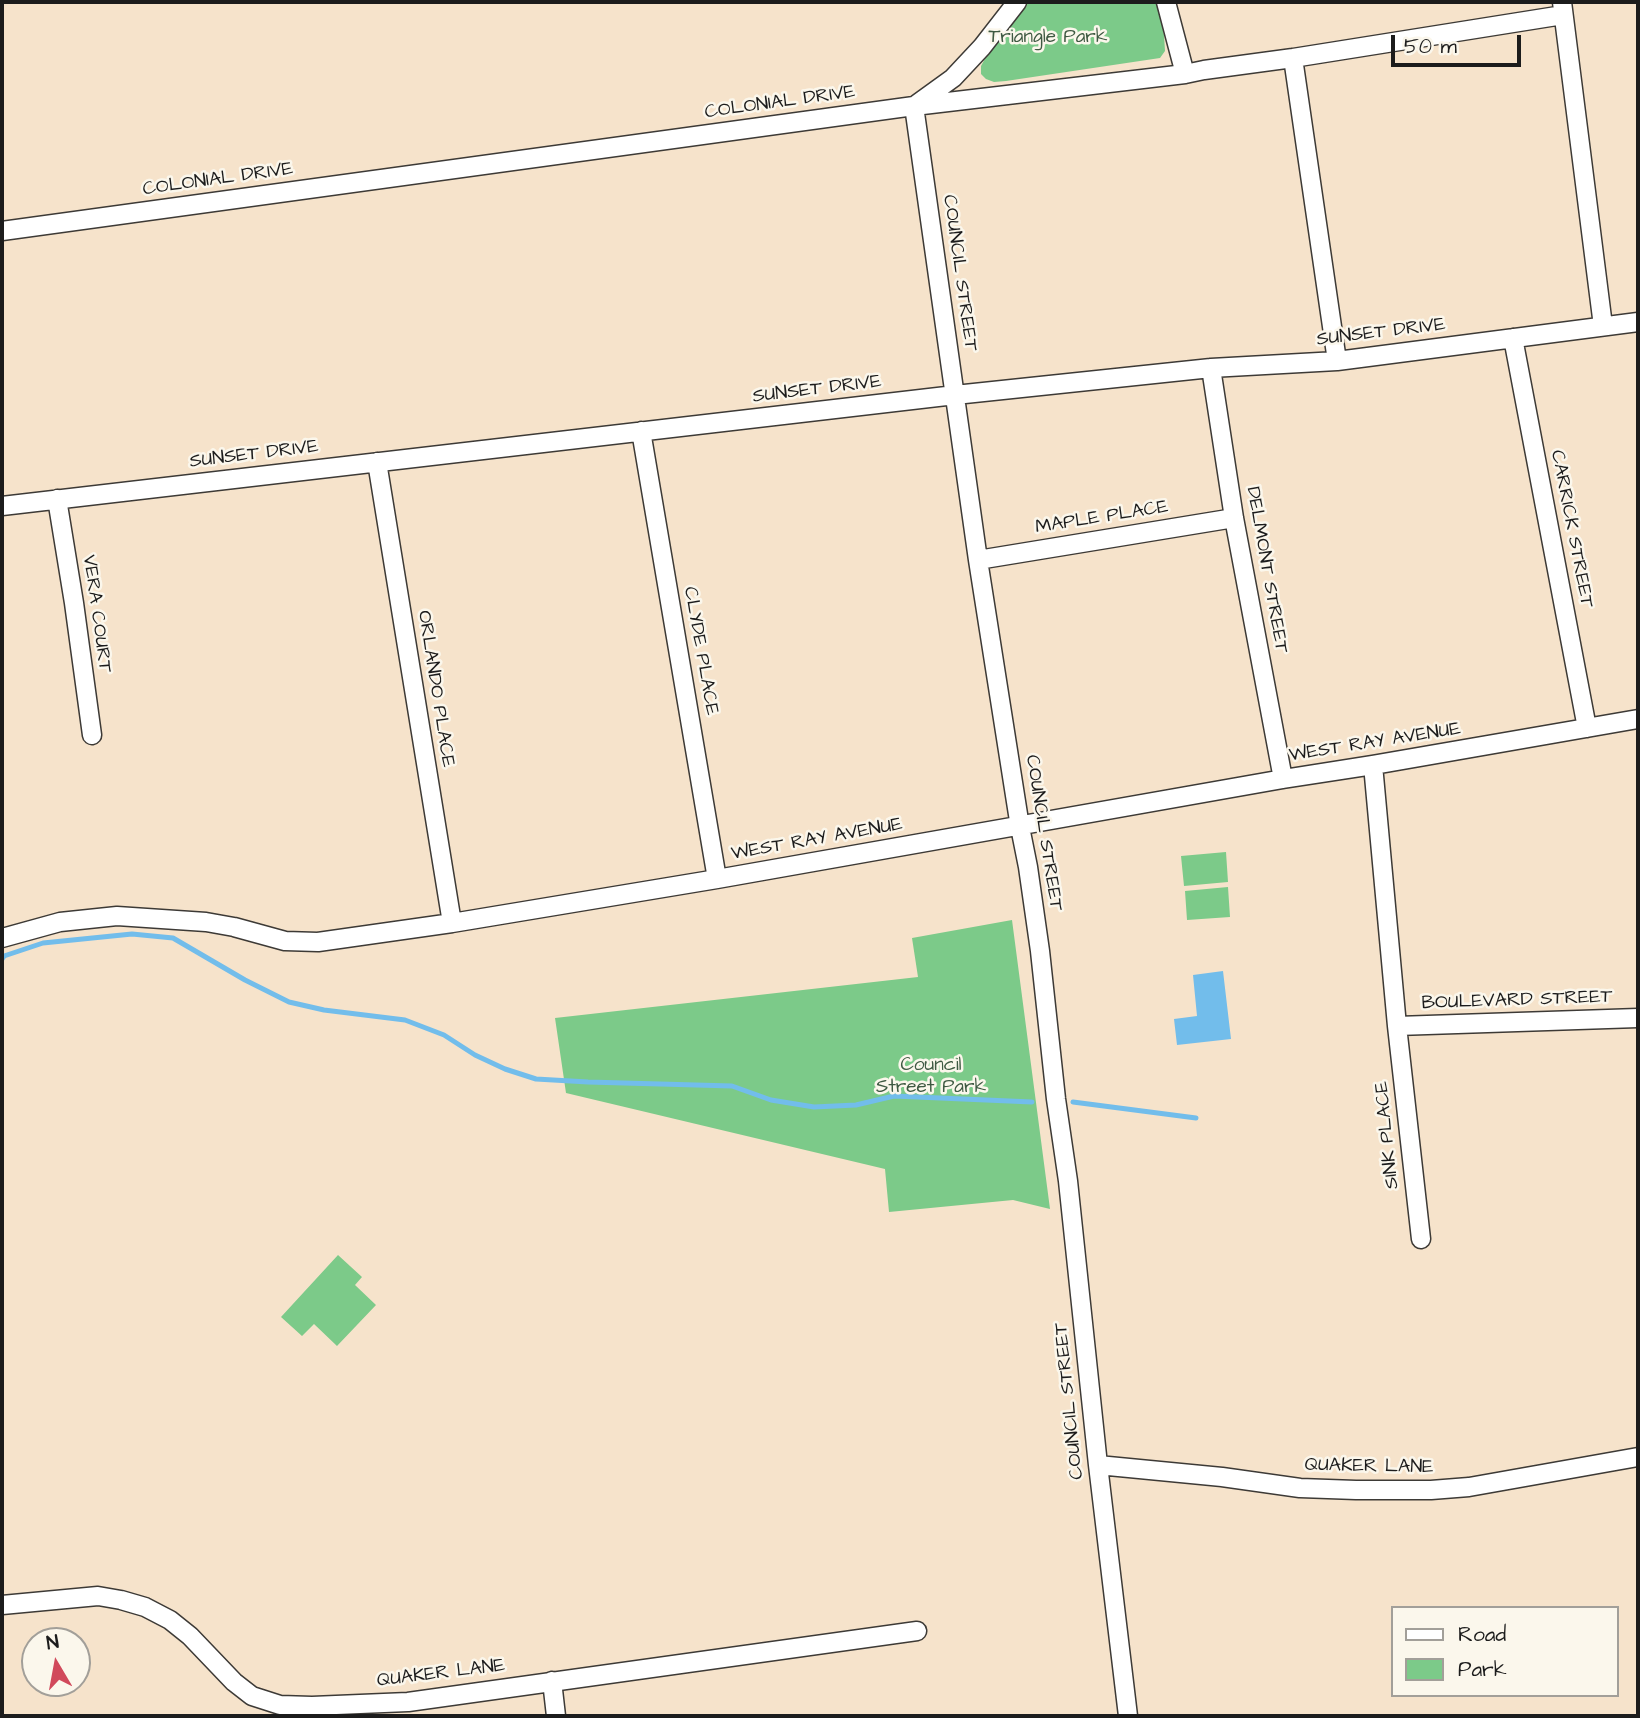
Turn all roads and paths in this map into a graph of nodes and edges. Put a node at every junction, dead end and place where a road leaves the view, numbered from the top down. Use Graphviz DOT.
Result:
graph roads {
  1 [pos="1017,2"];
  2 [pos="1166,2"];
  3 [pos="1562,8"];
  4 [pos="1293,58"];
  5 [pos="1185,74"];
  6 [pos="914,106"];
  7 [pos="2,231"];
  8 [pos="1638,322"];
  9 [pos="1603,326"];
  10 [pos="1513,338"];
  11 [pos="1338,361"];
  12 [pos="1211,368"];
  13 [pos="955,395"];
  14 [pos="641,431"];
  15 [pos="377,462"];
  16 [pos="57,499"];
  17 [pos="2,506"];
  18 [pos="1234,518"];
  19 [pos="978,560"];
  20 [pos="1638,719"];
  21 [pos="1587,728"];
  22 [pos="92,735"];
  23 [pos="1373,765"];
  24 [pos="1283,779"];
  25 [pos="1020,827"];
  26 [pos="717,879"];
  27 [pos="452,923"];
  28 [pos="2,938"];
  29 [pos="1638,1018"];
  30 [pos="1397,1026"];
  31 [pos="1421,1239"];
  32 [pos="1638,1457"];
  33 [pos="1098,1465"];
  34 [pos="2,1605"];
  35 [pos="917,1630"];
  36 [pos="552,1681"];
  37 [pos="556,1716"];
  38 [pos="1128,1716"];
  1 -- 6 [label="street"];
  2 -- 5 [label="street"];
  3 -- 4 [label="street, COLONIAL DRIVE"];
  3 -- 9 [label="street"];
  4 -- 5 [label="street, COLONIAL DRIVE"];
  4 -- 11 [label="street"];
  5 -- 6 [label="street, COLONIAL DRIVE"];
  6 -- 7 [label="street, COLONIAL DRIVE"];
  6 -- 13 [label="street, COUNCIL STREET"];
  8 -- 9 [label="street, SUNSET DRIVE"];
  9 -- 10 [label="street, SUNSET DRIVE"];
  10 -- 11 [label="street, SUNSET DRIVE"];
  10 -- 21 [label="street, CARRICK STREET"];
  11 -- 12 [label="street, SUNSET DRIVE"];
  12 -- 13 [label="street, SUNSET DRIVE"];
  12 -- 18 [label="street, DELMONT STREET"];
  13 -- 14 [label="street, SUNSET DRIVE"];
  13 -- 19 [label="street, COUNCIL STREET"];
  14 -- 15 [label="street, SUNSET DRIVE"];
  14 -- 26 [label="street, CLYDE PLACE"];
  15 -- 16 [label="street, SUNSET DRIVE"];
  15 -- 27 [label="street, ORLANDO PLACE"];
  16 -- 17 [label="street, SUNSET DRIVE"];
  16 -- 22 [label="street, VERA COURT"];
  18 -- 19 [label="street, MAPLE PLACE"];
  18 -- 24 [label="street, DELMONT STREET"];
  19 -- 25 [label="street, COUNCIL STREET"];
  20 -- 21 [label="street, WEST RAY AVENUE"];
  21 -- 23 [label="street, WEST RAY AVENUE"];
  23 -- 24 [label="street, WEST RAY AVENUE"];
  23 -- 30 [label="street"];
  24 -- 25 [label="street, WEST RAY AVENUE"];
  25 -- 26 [label="street, WEST RAY AVENUE"];
  25 -- 33 [label="street, COUNCIL STREET"];
  26 -- 27 [label="street, WEST RAY AVENUE"];
  27 -- 28 [label="street, WEST RAY AVENUE"];
  29 -- 30 [label="street, BOULEVARD STREET"];
  30 -- 31 [label="street, SINK PLACE"];
  32 -- 33 [label="street, QUAKER LANE"];
  33 -- 38 [label="street, COUNCIL STREET"];
  34 -- 36 [label="street, QUAKER LANE"];
  35 -- 36 [label="street, QUAKER LANE"];
  36 -- 37 [label="street"];
}
